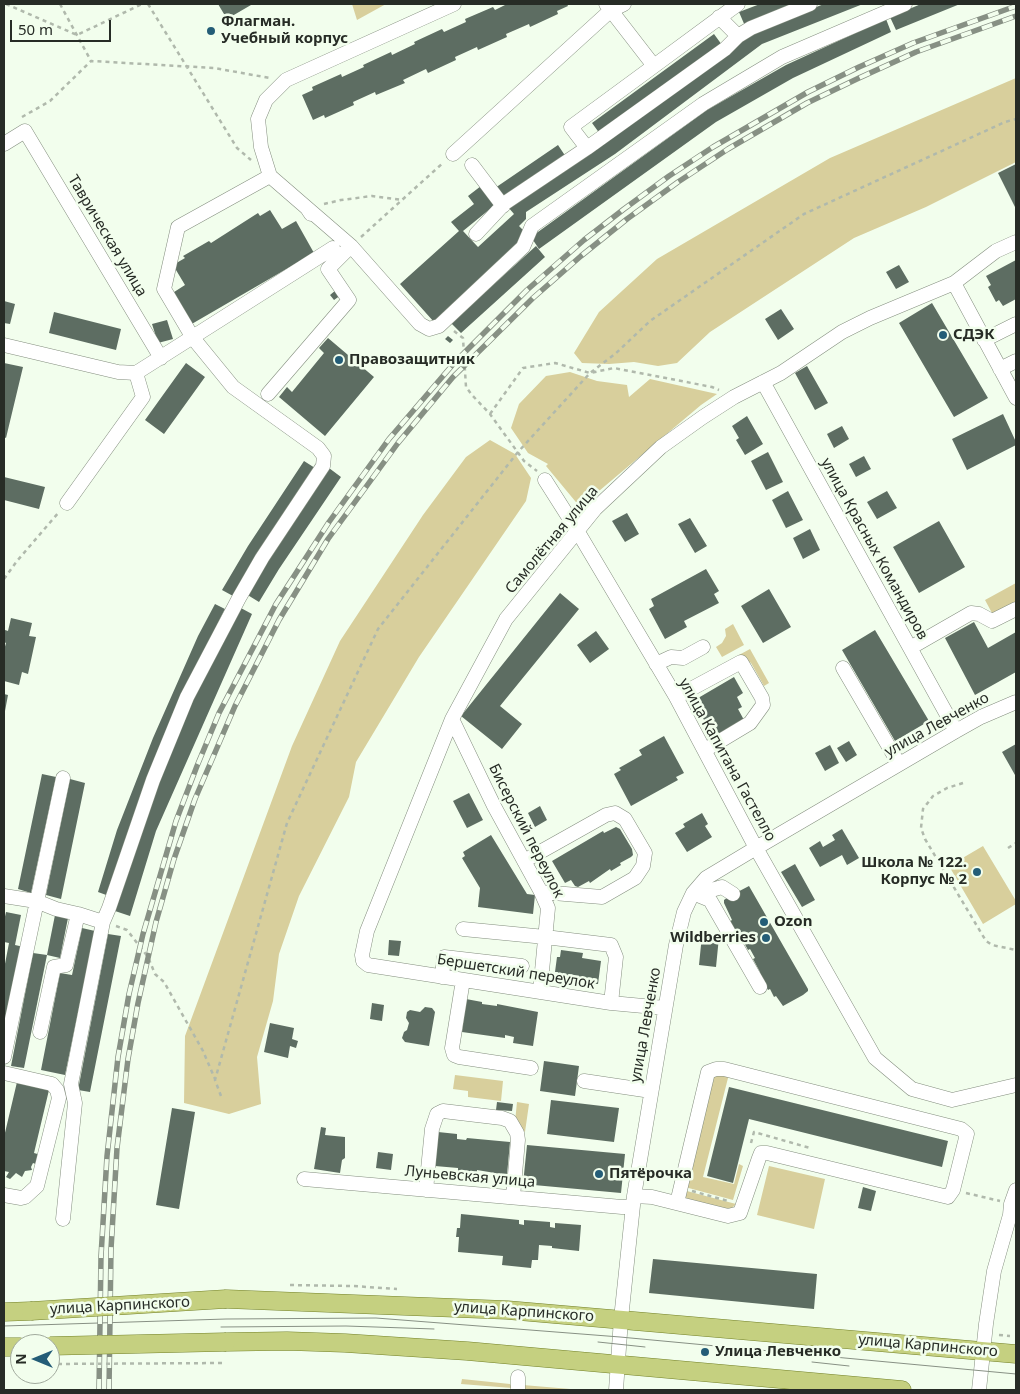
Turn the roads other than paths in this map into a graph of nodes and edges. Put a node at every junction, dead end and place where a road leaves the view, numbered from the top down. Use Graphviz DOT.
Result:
graph roads {
  1 [pos="454,4"];
  2 [pos="624,4"];
  3 [pos="738,4"];
  4 [pos="810,4"];
  5 [pos="905,4"];
  6 [pos="608,7"];
  7 [pos="719,17"];
  8 [pos="738,36"];
  9 [pos="654,66"];
  10 [pos="4,144"];
  11 [pos="587,148"];
  12 [pos="453,154"];
  13 [pos="472,165"];
  14 [pos="270,176"];
  15 [pos="503,206"];
  16 [pos="307,208"];
  17 [pos="476,234"];
  18 [pos="1016,242"];
  19 [pos="351,246"];
  20 [pos="333,248"];
  21 [pos="328,269"];
  22 [pos="954,283"];
  23 [pos="1016,324"];
  24 [pos="193,338"];
  25 [pos="984,340"];
  26 [pos="4,345"];
  27 [pos="161,358"];
  28 [pos="1016,361"];
  29 [pos="1000,369"];
  30 [pos="136,373"];
  31 [pos="763,382"];
  32 [pos="268,394"];
  33 [pos="1016,398"];
  34 [pos="545,480"];
  35 [pos="67,503"];
  36 [pos="578,532"];
  37 [pos="1016,609"];
  38 [pos="703,647"];
  39 [pos="910,648"];
  40 [pos="656,664"];
  41 [pos="843,668"];
  42 [pos="676,698"];
  43 [pos="1016,702"];
  44 [pos="452,720"];
  45 [pos="956,731"];
  46 [pos="705,750"];
  47 [pos="899,764"];
  48 [pos="63,778"];
  49 [pos="756,848"];
  50 [pos="524,862"];
  51 [pos="541,892"];
  52 [pos="693,893"];
  53 [pos="733,894"];
  54 [pos="4,896"];
  55 [pos="36,901"];
  56 [pos="78,914"];
  57 [pos="103,922"];
  58 [pos="463,929"];
  59 [pos="545,937"];
  60 [pos="363,961"];
  61 [pos="522,966"];
  62 [pos="442,977"];
  63 [pos="463,980"];
  64 [pos="760,987"];
  65 [pos="540,992"];
  66 [pos="611,1003"];
  67 [pos="665,1008"];
  68 [pos="40,1032"];
  69 [pos="4,1057"];
  70 [pos="531,1068"];
  71 [pos="4,1073"];
  72 [pos="584,1081"];
  73 [pos="1016,1085"];
  74 [pos="651,1091"];
  75 [pos="304,1179"];
  76 [pos="426,1190"];
  77 [pos="1016,1190"];
  78 [pos="4,1195"];
  79 [pos="513,1198"];
  80 [pos="634,1201"];
  81 [pos="677,1203"];
  82 [pos="1013,1215"];
  83 [pos="63,1219"];
  84 [pos="4,1312"];
  85 [pos="621,1319"];
  86 [pos="60,1346"];
  87 [pos="983,1350"];
  88 [pos="1016,1354"];
  89 [pos="618,1364"];
  90 [pos="801,1386"];
  91 [pos="616,1390"];
  92 [pos="902,1390"];
  93 [pos="979,1390"];
  1 -- 14 [label="street"];
  2 -- 6 [label="street"];
  3 -- 7 [label="street"];
  4 -- 8 [label="street"];
  5 -- 19 [label="street"];
  6 -- 9 [label="street"];
  6 -- 12 [label="street"];
  7 -- 8 [label="street"];
  7 -- 9 [label="street"];
  8 -- 11 [label="street"];
  9 -- 11 [label="street"];
  10 -- 27 [label="street, Таврическая улица"];
  11 -- 15 [label="street"];
  13 -- 15 [label="street"];
  14 -- 16 [label="street"];
  14 -- 24 [label="street"];
  15 -- 17 [label="street"];
  16 -- 19 [label="street"];
  16 -- 20 [label="street"];
  18 -- 22 [label="street, Самолётная улица"];
  19 -- 21 [label="street"];
  20 -- 21 [label="street"];
  20 -- 24 [label="street"];
  21 -- 32 [label="street"];
  22 -- 25 [label="street"];
  22 -- 31 [label="street, Самолётная улица"];
  23 -- 25 [label="street"];
  24 -- 27 [label="street"];
  24 -- 57 [label="street"];
  25 -- 29 [label="street"];
  26 -- 30 [label="street"];
  27 -- 30 [label="street"];
  28 -- 29 [label="street"];
  29 -- 33 [label="street"];
  30 -- 35 [label="street"];
  31 -- 36 [label="street, Самолётная улица"];
  31 -- 39 [label="street, улица Красных Командиров"];
  34 -- 36 [label="street, улица Капитана Гастелло"];
  36 -- 40 [label="street, улица Капитана Гастелло"];
  36 -- 44 [label="street, Самолётная улица"];
  37 -- 39 [label="street"];
  38 -- 40 [label="street"];
  39 -- 45 [label="street, улица Красных Командиров"];
  40 -- 42 [label="street, улица Капитана Гастелло"];
  41 -- 47 [label="street"];
  42 -- 46 [label="street, улица Капитана Гастелло"];
  42 -- 46 [label="street"];
  43 -- 45 [label="street, улица Левченко"];
  44 -- 50 [label="street, Бисерский переулок"];
  44 -- 60 [label="street, Самолётная улица"];
  45 -- 47 [label="street, улица Левченко"];
  46 -- 49 [label="street, улица Капитана Гастелло"];
  47 -- 49 [label="street, улица Левченко"];
  48 -- 55 [label="street"];
  49 -- 52 [label="street, улица Левченко"];
  49 -- 73 [label="street, улица Капитана Гастелло"];
  50 -- 51 [label="street, Бисерский переулок"];
  50 -- 51 [label="street"];
  51 -- 59 [label="street, Бисерский переулок"];
  52 -- 53 [label="street"];
  52 -- 64 [label="street"];
  52 -- 67 [label="street, улица Левченко"];
  54 -- 55 [label="street"];
  55 -- 56 [label="street"];
  55 -- 69 [label="street"];
  56 -- 57 [label="street"];
  56 -- 68 [label="street"];
  57 -- 83 [label="street"];
  58 -- 59 [label="street"];
  59 -- 65 [label="street, Бисерский переулок"];
  59 -- 66 [label="street"];
  60 -- 62 [label="street, Бершетский переулок"];
  61 -- 62 [label="street"];
  62 -- 63 [label="street, Бершетский переулок"];
  63 -- 65 [label="street, Бершетский переулок"];
  63 -- 70 [label="street"];
  65 -- 66 [label="street, Бершетский переулок"];
  66 -- 67 [label="street, Бершетский переулок"];
  67 -- 74 [label="street, улица Левченко"];
  71 -- 78 [label="street"];
  72 -- 74 [label="street"];
  74 -- 80 [label="street, улица Левченко"];
  75 -- 76 [label="street, Луньевская улица"];
  76 -- 79 [label="street, Луньевская улица"];
  76 -- 79 [label="street"];
  77 -- 82 [label="street"];
  79 -- 80 [label="street, Луньевская улица"];
  80 -- 81 [label="street, Луньевская улица"];
  80 -- 85 [label="street, улица Левченко"];
  81 -- 81 [label="street, Луньевская улица"];
  82 -- 87 [label="street"];
  84 -- 85 [label="main road, улица Карпинского, bridge"];
  85 -- 87 [label="main road, улица Карпинского"];
  85 -- 89 [label="street, улица Левченко"];
  86 -- 89 [label="main road, bridge"];
  87 -- 88 [label="main road, улица Карпинского"];
  87 -- 93 [label="street"];
  89 -- 90 [label="main road"];
  89 -- 91 [label="street, улица Левченко"];
  90 -- 92 [label="main road"];
}
